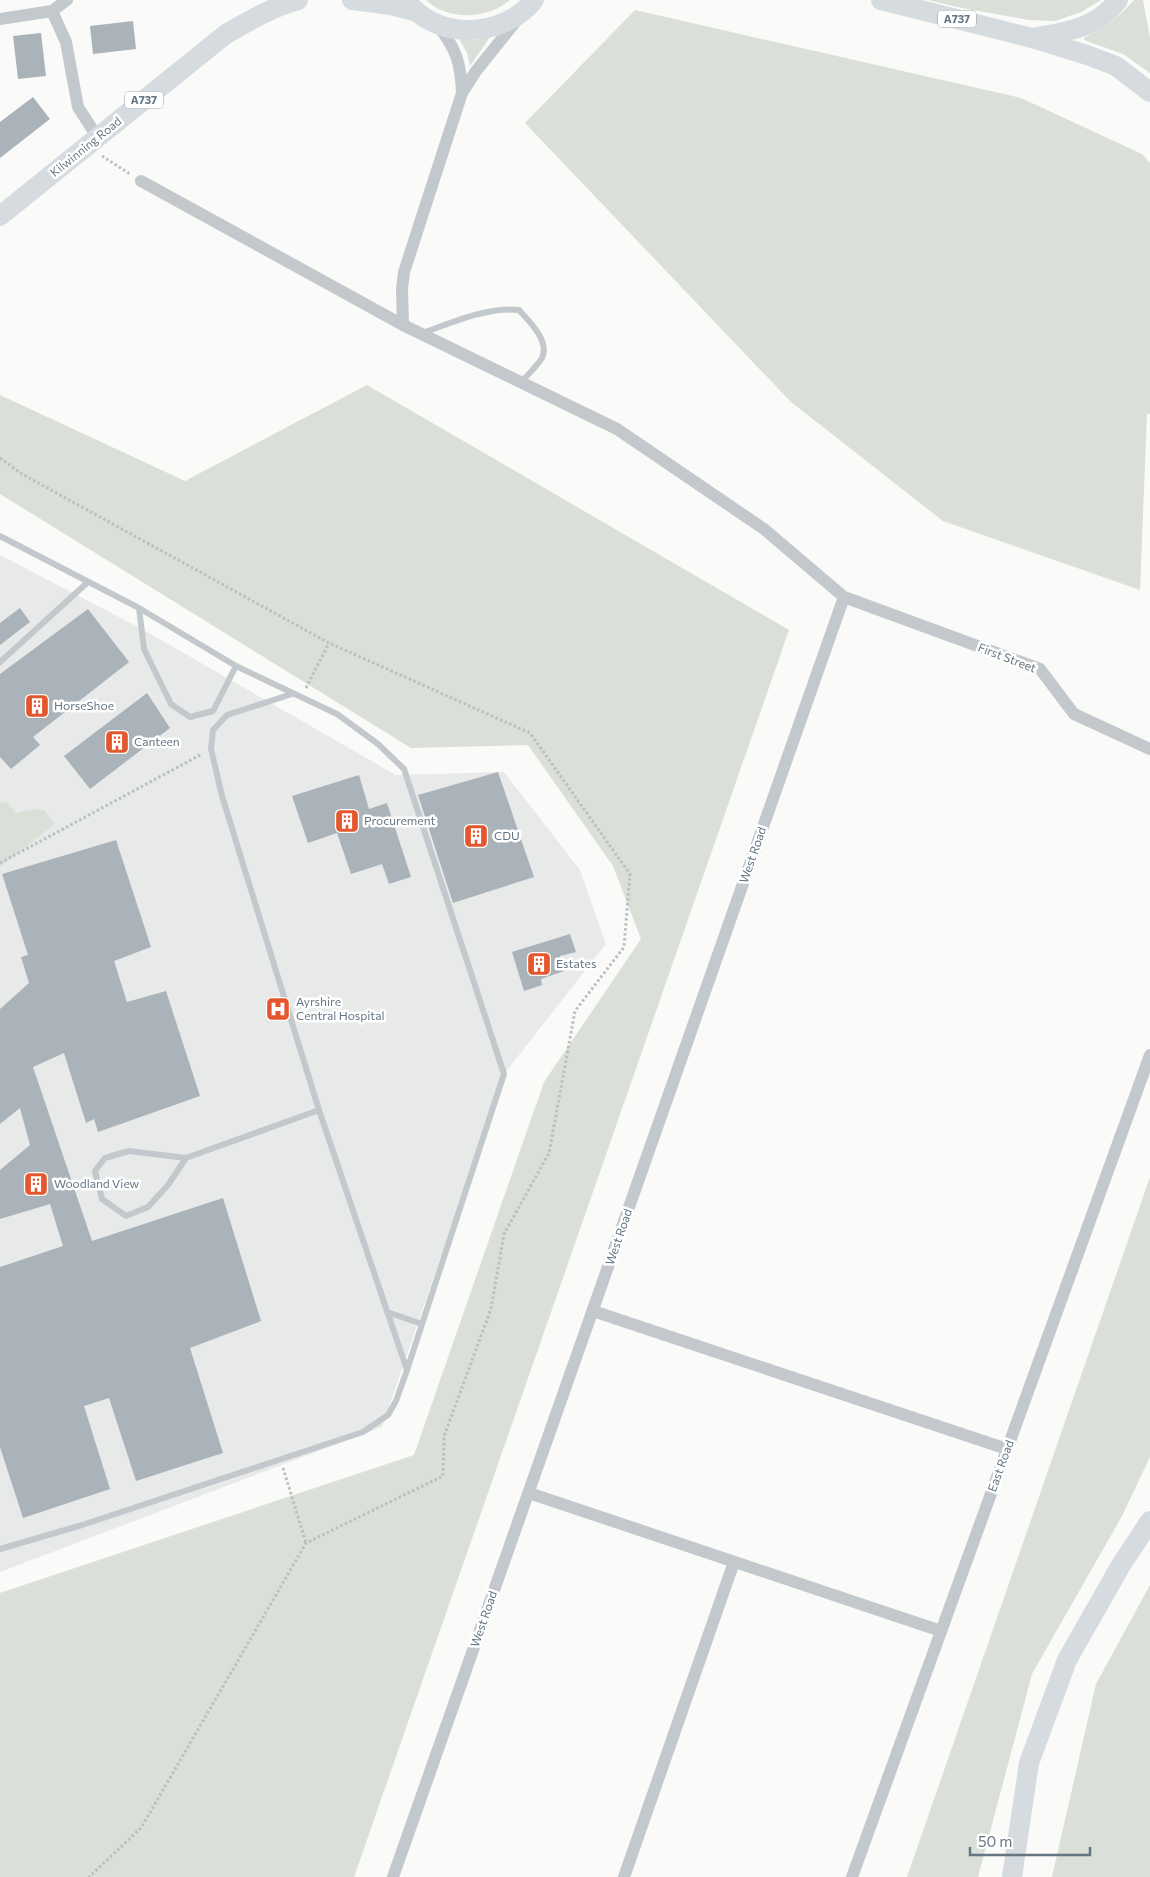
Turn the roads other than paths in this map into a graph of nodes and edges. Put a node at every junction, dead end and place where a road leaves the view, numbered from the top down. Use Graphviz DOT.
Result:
graph roads {
  1 [pos="67,0"];
  2 [pos="298,0"];
  3 [pos="352,0"];
  4 [pos="881,0"];
  5 [pos="1118,0"];
  6 [pos="531,3"];
  7 [pos="410,6"];
  8 [pos="52,11"];
  9 [pos="0,19"];
  10 [pos="436,24"];
  11 [pos="1032,38"];
  12 [pos="1150,92"];
  13 [pos="462,93"];
  14 [pos="93,142"];
  15 [pos="141,181"];
  16 [pos="0,216"];
  17 [pos="403,324"];
  18 [pos="421,333"];
  19 [pos="521,382"];
  20 [pos="0,536"];
  21 [pos="88,582"];
  22 [pos="844,597"];
  23 [pos="139,608"];
  24 [pos="0,662"];
  25 [pos="236,666"];
  26 [pos="292,694"];
  27 [pos="1150,749"];
  28 [pos="1150,1055"];
  29 [pos="320,1110"];
  30 [pos="186,1158"];
  31 [pos="593,1311"];
  32 [pos="387,1312"];
  33 [pos="422,1324"];
  34 [pos="406,1370"];
  35 [pos="1007,1450"];
  36 [pos="528,1493"];
  37 [pos="1150,1521"];
  38 [pos="0,1549"];
  39 [pos="734,1562"];
  40 [pos="941,1631"];
  41 [pos="393,1877"];
  42 [pos="624,1877"];
  43 [pos="852,1877"];
  44 [pos="1012,1877"];
  1 -- 8 [label="street"];
  2 -- 14 [label="main road, Kilwinning Road / A737"];
  3 -- 7 [label="main road"];
  4 -- 11 [label="main road, A737"];
  5 -- 11 [label="main road, A737"];
  6 -- 10 [label="main road"];
  6 -- 13 [label="street"];
  7 -- 10 [label="main road"];
  8 -- 9 [label="street"];
  8 -- 14 [label="street"];
  10 -- 13 [label="street"];
  11 -- 12 [label="main road, A737"];
  13 -- 17 [label="street"];
  14 -- 16 [label="main road, Kilwinning Road / A737"];
  15 -- 17 [label="street"];
  17 -- 18 [label="street"];
  18 -- 19 [label="street"];
  18 -- 19 [label="lane"];
  19 -- 22 [label="street"];
  20 -- 21 [label="lane"];
  21 -- 23 [label="lane"];
  21 -- 24 [label="lane"];
  22 -- 27 [label="street, First Street"];
  22 -- 31 [label="street, West Road"];
  23 -- 25 [label="lane"];
  23 -- 25 [label="lane"];
  25 -- 26 [label="lane"];
  26 -- 29 [label="lane"];
  26 -- 33 [label="lane"];
  28 -- 35 [label="street, East Road"];
  29 -- 30 [label="lane"];
  29 -- 32 [label="lane"];
  30 -- 30 [label="lane"];
  31 -- 35 [label="street"];
  31 -- 36 [label="street, West Road"];
  32 -- 33 [label="lane"];
  32 -- 34 [label="lane"];
  33 -- 34 [label="lane"];
  34 -- 38 [label="lane"];
  35 -- 40 [label="street, East Road"];
  36 -- 39 [label="street"];
  36 -- 41 [label="street, West Road"];
  37 -- 44 [label="main road"];
  39 -- 40 [label="street"];
  39 -- 42 [label="street"];
  40 -- 43 [label="street, East Road"];
}
